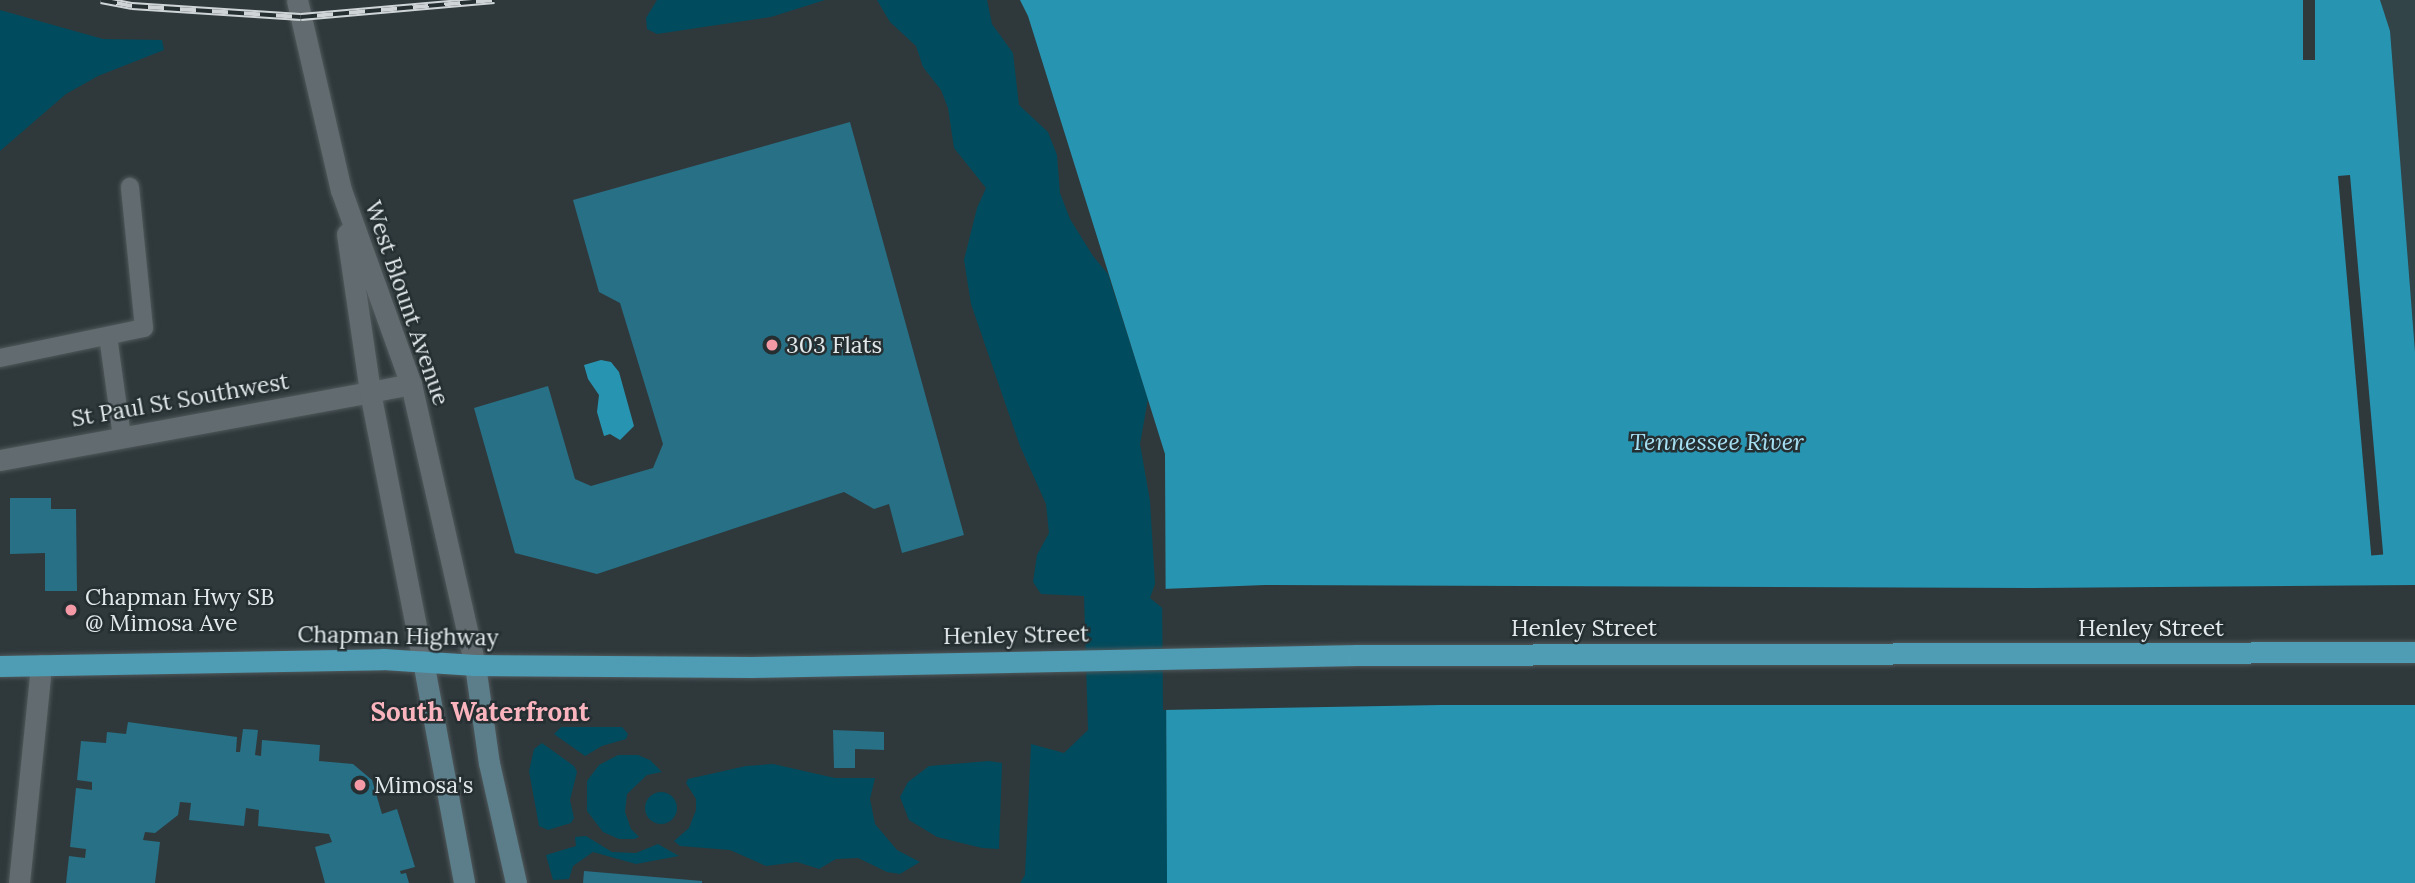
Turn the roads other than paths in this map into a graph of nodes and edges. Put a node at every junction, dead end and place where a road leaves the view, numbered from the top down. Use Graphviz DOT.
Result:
graph roads {
  1 [pos="297,0"];
  2 [pos="130,187"];
  3 [pos="341,190"];
  4 [pos="108,336"];
  5 [pos="0,358"];
  6 [pos="411,384"];
  7 [pos="370,392"];
  8 [pos="122,438"];
  9 [pos="0,460"];
  10 [pos="2415,652"];
  11 [pos="423,661"];
  12 [pos="41,665"];
  13 [pos="475,665"];
  14 [pos="0,666"];
  15 [pos="752,667"];
  16 [pos="19,883"];
  17 [pos="464,883"];
  18 [pos="516,883"];
  1 -- 3 [label="street, West Blount Avenue"];
  2 -- 4 [label="lane"];
  3 -- 6 [label="street, West Blount Avenue"];
  3 -- 7 [label="street"];
  4 -- 5 [label="lane"];
  4 -- 8 [label="lane"];
  6 -- 7 [label="street, St Paul St Southwest"];
  6 -- 13 [label="street, West Blount Avenue"];
  7 -- 8 [label="street, St Paul St Southwest"];
  7 -- 11 [label="street"];
  8 -- 9 [label="street, St Paul St Southwest"];
  10 -- 15 [label="highway, Henley Street"];
  11 -- 12 [label="highway, Chapman Highway"];
  11 -- 13 [label="highway, Chapman Highway"];
  11 -- 17 [label="main road"];
  12 -- 14 [label="highway, Chapman Highway"];
  12 -- 16 [label="street"];
  13 -- 15 [label="highway, Chapman Highway"];
  13 -- 18 [label="main road"];
}
